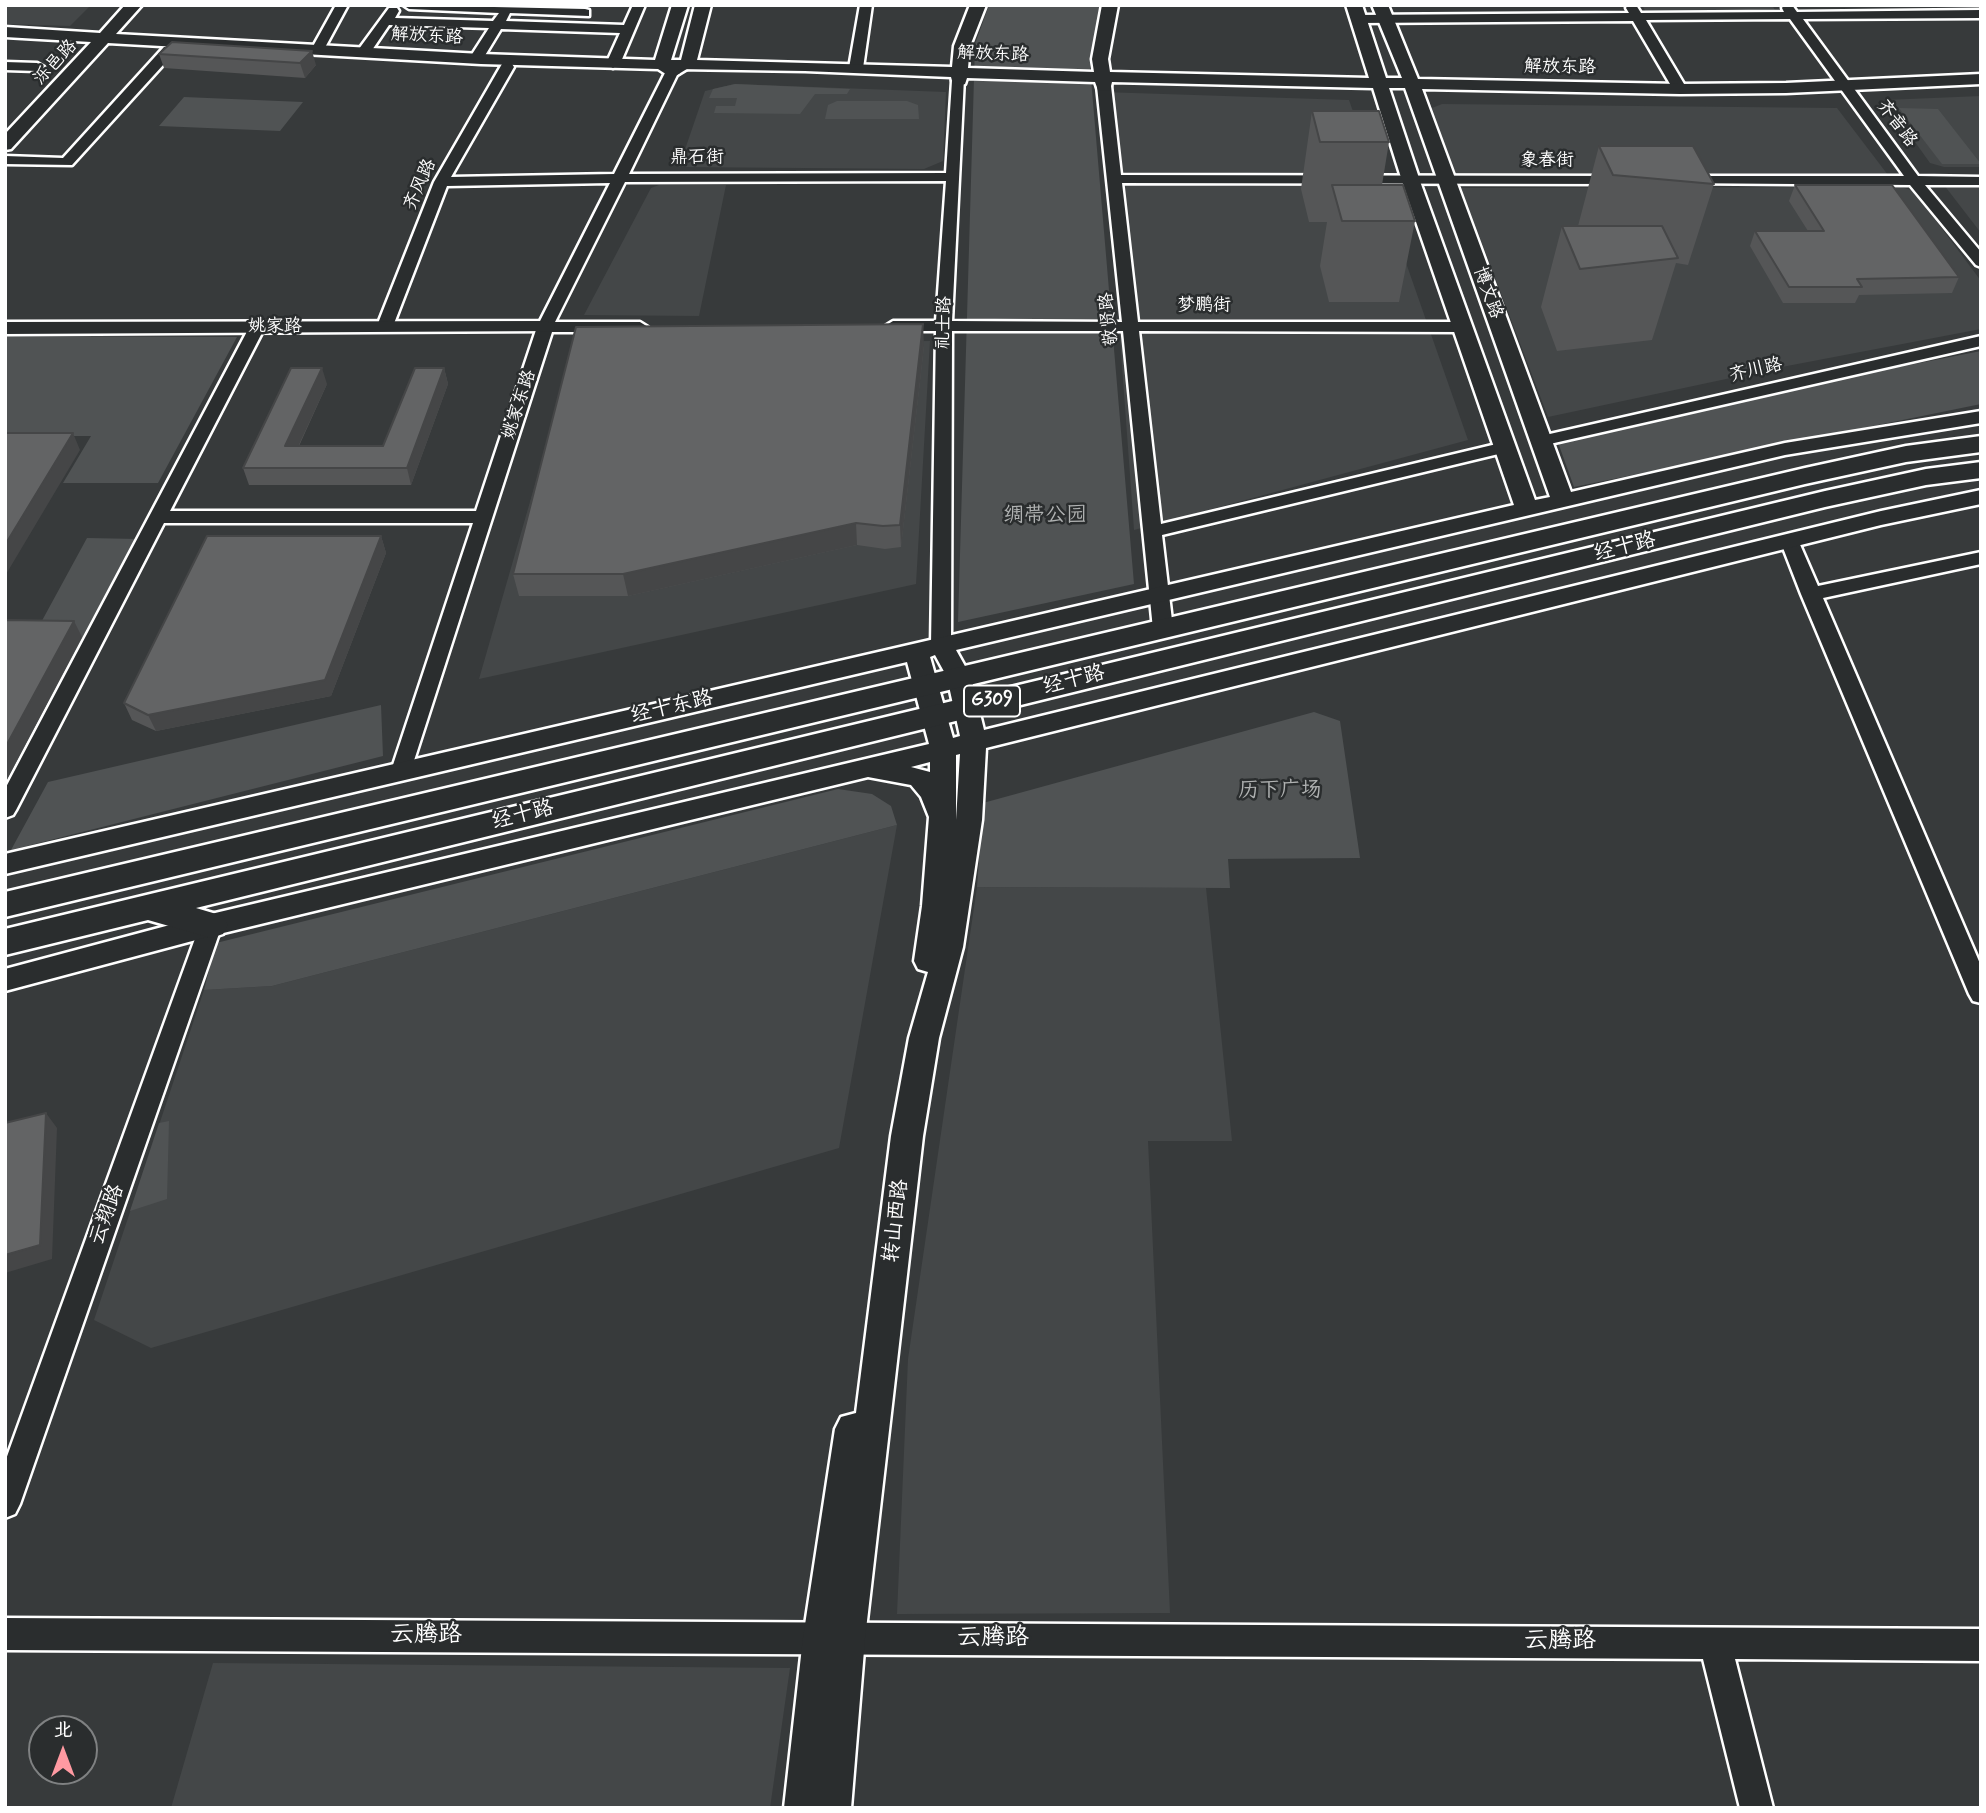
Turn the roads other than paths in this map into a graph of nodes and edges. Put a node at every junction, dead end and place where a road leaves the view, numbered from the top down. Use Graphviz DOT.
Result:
graph roads {
  1 [pos="113,5"];
  2 [pos="134,5"];
  3 [pos="342,5"];
  4 [pos="397,5"];
  5 [pos="409,5"];
  6 [pos="680,5"];
  7 [pos="703,5"];
  8 [pos="866,5"];
  9 [pos="978,5"];
  10 [pos="1110,5"];
  11 [pos="508,7"];
  12 [pos="1789,10"];
  13 [pos="1634,11"];
  14 [pos="1970,11"];
  15 [pos="631,12"];
  16 [pos="1356,12"];
  17 [pos="1382,12"];
  18 [pos="596,13"];
  19 [pos="385,21"];
  20 [pos="497,25"];
  21 [pos="1981,28"];
  22 [pos="627,29"];
  23 [pos="5,32"];
  24 [pos="93,40"];
  25 [pos="5,41"];
  26 [pos="169,50"];
  27 [pos="317,50"];
  28 [pos="363,53"];
  29 [pos="477,59"];
  30 [pos="612,64"];
  31 [pos="688,64"];
  32 [pos="5,66"];
  33 [pos="37,67"];
  34 [pos="507,67"];
  35 [pos="667,68"];
  36 [pos="856,68"];
  37 [pos="960,77"];
  38 [pos="1981,79"];
  39 [pos="1103,82"];
  40 [pos="1981,87"];
  41 [pos="1380,88"];
  42 [pos="1413,88"];
  43 [pos="1680,89"];
  44 [pos="1847,89"];
  45 [pos="32,91"];
  46 [pos="5,145"];
  47 [pos="5,160"];
  48 [pos="953,177"];
  49 [pos="620,178"];
  50 [pos="1114,179"];
  51 [pos="1411,179"];
  52 [pos="1445,179"];
  53 [pos="1638,180"];
  54 [pos="1666,180"];
  55 [pos="1915,181"];
  56 [pos="1981,181"];
  57 [pos="441,182"];
  58 [pos="1981,262"];
  59 [pos="944,325"];
  60 [pos="1130,325"];
  61 [pos="385,326"];
  62 [pos="882,326"];
  63 [pos="257,327"];
  64 [pos="545,327"];
  65 [pos="661,327"];
  66 [pos="1463,327"];
  67 [pos="5,328"];
  68 [pos="1981,341"];
  69 [pos="1981,417"];
  70 [pos="1541,441"];
  71 [pos="1981,444"];
  72 [pos="1505,447"];
  73 [pos="1981,470"];
  74 [pos="1981,497"];
  75 [pos="1563,501"];
  76 [pos="1527,509"];
  77 [pos="159,517"];
  78 [pos="484,517"];
  79 [pos="1152,531"];
  80 [pos="1789,540"];
  81 [pos="1981,558"];
  82 [pos="1811,594"];
  83 [pos="1159,596"];
  84 [pos="1163,629"];
  85 [pos="941,645"];
  86 [pos="916,651"];
  87 [pos="959,677"];
  88 [pos="926,686"];
  89 [pos="967,707"];
  90 [pos="934,716"];
  91 [pos="958,745"];
  92 [pos="860,770"];
  93 [pos="402,771"];
  94 [pos="5,810"];
  95 [pos="943,818"];
  96 [pos="5,864"];
  97 [pos="5,905"];
  98 [pos="147,908"];
  99 [pos="211,925"];
  100 [pos="5,942"];
  101 [pos="5,980"];
  102 [pos="1981,994"];
  103 [pos="5,1504"];
  104 [pos="5,1634"];
  105 [pos="834,1638"];
  106 [pos="1715,1643"];
  107 [pos="1981,1645"];
  108 [pos="804,1808"];
  109 [pos="831,1808"];
  110 [pos="1757,1808"];
  1 -- 24 [label="main road, 泺邑路"];
  2 -- 24 [label="main road, 泺邑路"];
  3 -- 27 [label="street"];
  4 -- 19 [label="street"];
  5 -- 11 [label="street"];
  6 -- 35 [label="main road"];
  7 -- 31 [label="main road"];
  8 -- 36 [label="street"];
  9 -- 37 [label="main road, 礼士路"];
  10 -- 39 [label="main road, 敬贤路"];
  11 -- 18 [label="street"];
  11 -- 20 [label="street"];
  12 -- 13 [label="street"];
  12 -- 14 [label="street"];
  12 -- 44 [label="street, 齐音路"];
  13 -- 17 [label="street"];
  13 -- 43 [label="street"];
  14 -- 21 [label="street"];
  15 -- 22 [label="street"];
  16 -- 17 [label="street"];
  16 -- 41 [label="main road, 博文路"];
  17 -- 42 [label="main road, 博文路"];
  19 -- 20 [label="street"];
  19 -- 28 [label="street"];
  20 -- 22 [label="street"];
  20 -- 29 [label="street"];
  22 -- 30 [label="street"];
  23 -- 24 [label="main road, 解放东路"];
  24 -- 25 [label="main road, 解放东路"];
  24 -- 26 [label="main road, 解放东路"];
  24 -- 27 [label="main road, 解放东路"];
  24 -- 45 [label="main road, 泺邑路"];
  24 -- 46 [label="main road, 泺邑路"];
  26 -- 34 [label="main road, 解放东路"];
  26 -- 47 [label="street"];
  27 -- 28 [label="main road, 解放东路"];
  28 -- 29 [label="main road, 解放东路"];
  29 -- 30 [label="main road, 解放东路"];
  30 -- 35 [label="main road, 解放东路"];
  31 -- 35 [label="main road, 解放东路"];
  31 -- 36 [label="main road, 解放东路"];
  32 -- 33 [label="street"];
  34 -- 35 [label="main road, 解放东路"];
  34 -- 57 [label="street, 齐风路"];
  35 -- 37 [label="main road, 解放东路"];
  35 -- 49 [label="street, 姚家东路"];
  36 -- 37 [label="main road, 解放东路"];
  37 -- 39 [label="main road, 解放东路"];
  37 -- 48 [label="street, 礼士路"];
  38 -- 44 [label="main road, 解放东路"];
  39 -- 41 [label="main road, 解放东路"];
  39 -- 50 [label="street, 敬贤路"];
  40 -- 44 [label="main road, 解放东路"];
  41 -- 42 [label="main road, 解放东路"];
  41 -- 51 [label="main road, 博文路"];
  42 -- 43 [label="main road, 解放东路"];
  42 -- 44 [label="main road, 解放东路"];
  42 -- 52 [label="main road, 博文路"];
  43 -- 44 [label="main road, 解放东路"];
  44 -- 55 [label="street, 齐音路"];
  48 -- 49 [label="street, 鼎石街"];
  48 -- 59 [label="street, 礼士路"];
  49 -- 57 [label="street, 鼎石街"];
  49 -- 64 [label="street, 姚家东路"];
  50 -- 51 [label="street, 象春街"];
  50 -- 60 [label="street, 敬贤路"];
  51 -- 52 [label="street, 象春街"];
  51 -- 66 [label="main road, 博文路"];
  52 -- 53 [label="street, 象春街"];
  52 -- 70 [label="main road, 博文路"];
  54 -- 55 [label="street"];
  55 -- 56 [label="street"];
  55 -- 58 [label="street, 齐音路"];
  57 -- 61 [label="street, 齐风路"];
  59 -- 60 [label="street, 梦鹏街"];
  59 -- 62 [label="street, 梦鹏街"];
  59 -- 85 [label="street, 礼士路"];
  60 -- 66 [label="street, 梦鹏街"];
  60 -- 79 [label="street, 敬贤路"];
  61 -- 63 [label="main road, 姚家路"];
  61 -- 64 [label="main road, 姚家路"];
  63 -- 67 [label="main road, 姚家路"];
  63 -- 77 [label="street"];
  64 -- 65 [label="street"];
  64 -- 78 [label="street, 姚家东路"];
  66 -- 72 [label="main road, 博文路"];
  68 -- 70 [label="street, 齐川路"];
  69 -- 75 [label="main road"];
  70 -- 75 [label="main road, 博文路"];
  71 -- 84 [label="highway, 经十路 / G309"];
  72 -- 76 [label="main road, 博文路"];
  72 -- 79 [label="street"];
  73 -- 89 [label="highway, 经十路 / G309"];
  74 -- 80 [label="main road, 经十路"];
  75 -- 76 [label="main road"];
  76 -- 83 [label="main road"];
  77 -- 78 [label="street"];
  77 -- 94 [label="street"];
  78 -- 93 [label="street, 姚家东路"];
  79 -- 83 [label="street, 敬贤路"];
  80 -- 82 [label="street"];
  80 -- 91 [label="main road, 经十路"];
  81 -- 82 [label="street"];
  82 -- 102 [label="street"];
  83 -- 84 [label="street, 敬贤路"];
  83 -- 85 [label="main road"];
  84 -- 87 [label="highway, 经十路 / G309"];
  85 -- 86 [label="main road, 经十东路"];
  85 -- 87 [label="main road, 转山西路"];
  86 -- 88 [label="main road, 转山西路"];
  86 -- 93 [label="main road, 经十东路"];
  87 -- 88 [label="highway, 经十路 / G309"];
  87 -- 89 [label="main road, 转山西路"];
  88 -- 90 [label="main road, 转山西路"];
  88 -- 97 [label="highway, 经十路 / G309"];
  89 -- 90 [label="highway, 经十路 / G309"];
  89 -- 91 [label="main road, 转山西路"];
  90 -- 91 [label="main road, 转山西路"];
  90 -- 98 [label="highway, 经十路 / G309"];
  91 -- 92 [label="main road, 经十路"];
  91 -- 95 [label="main road, 转山西路"];
  91 -- 105 [label="main road, 转山西路"];
  92 -- 95 [label="main road"];
  92 -- 99 [label="main road, 经十路"];
  93 -- 96 [label="main road"];
  95 -- 105 [label="main road, 转山西路"];
  98 -- 99 [label="highway"];
  98 -- 100 [label="highway, 经十路 / G309"];
  99 -- 101 [label="main road, 经十路"];
  99 -- 103 [label="street, 云翔路"];
  104 -- 105 [label="street, 云腾路"];
  105 -- 106 [label="street, 云腾路"];
  105 -- 108 [label="main road, 转山西路"];
  105 -- 109 [label="main road, 转山西路"];
  106 -- 107 [label="street, 云腾路"];
  106 -- 110 [label="street"];
}
